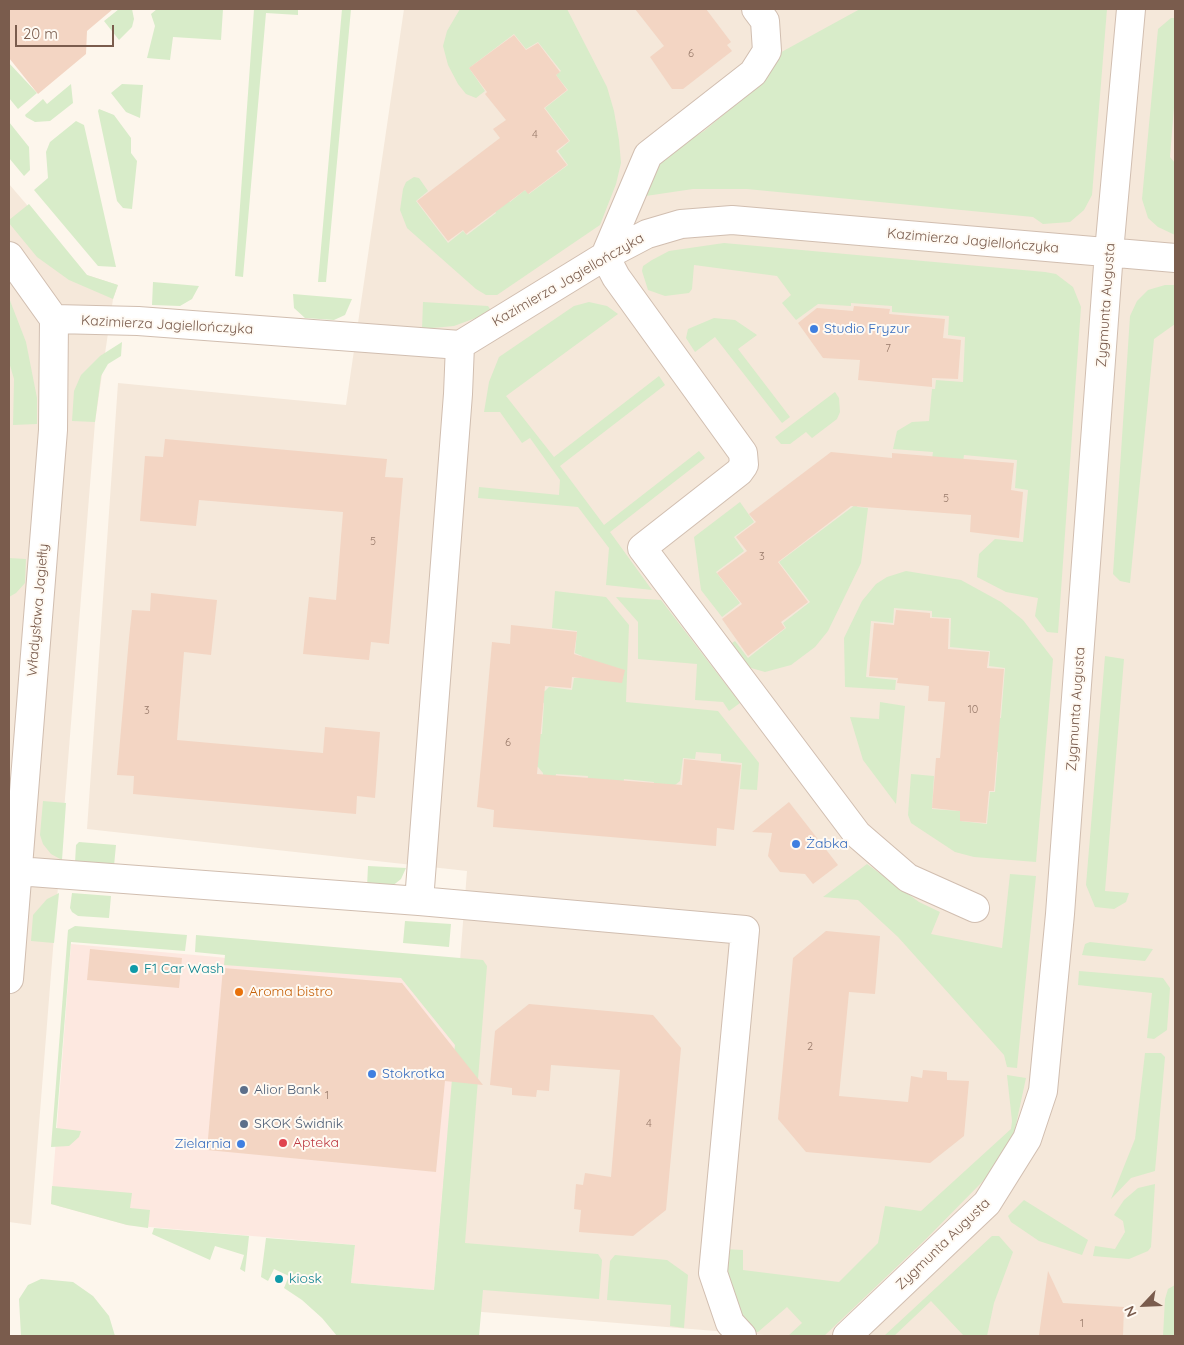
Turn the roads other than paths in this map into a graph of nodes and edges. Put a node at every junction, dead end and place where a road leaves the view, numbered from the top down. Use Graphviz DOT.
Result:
graph roads {
  1 [pos="756,9"];
  2 [pos="1132,9"];
  3 [pos="1109,252"];
  4 [pos="9,256"];
  5 [pos="605,256"];
  6 [pos="1175,258"];
  7 [pos="54,319"];
  8 [pos="460,345"];
  9 [pos="17,871"];
  10 [pos="419,901"];
  11 [pos="975,908"];
  12 [pos="9,979"];
  13 [pos="742,1336"];
  14 [pos="847,1336"];
  1 -- 5 [label="street"];
  2 -- 3 [label="street, Zygmunta Augusta"];
  3 -- 5 [label="street, Kazimierza Jagiellończyka"];
  3 -- 6 [label="street, Kazimierza Jagiellończyka"];
  3 -- 14 [label="street, Zygmunta Augusta"];
  4 -- 7 [label="street"];
  5 -- 8 [label="street, Kazimierza Jagiellończyka"];
  5 -- 11 [label="street"];
  7 -- 8 [label="street, Kazimierza Jagiellończyka"];
  7 -- 9 [label="street, Władysława Jagiełły"];
  8 -- 10 [label="street"];
  9 -- 10 [label="street"];
  9 -- 12 [label="street, Władysława Jagiełły"];
  10 -- 13 [label="street"];
}
